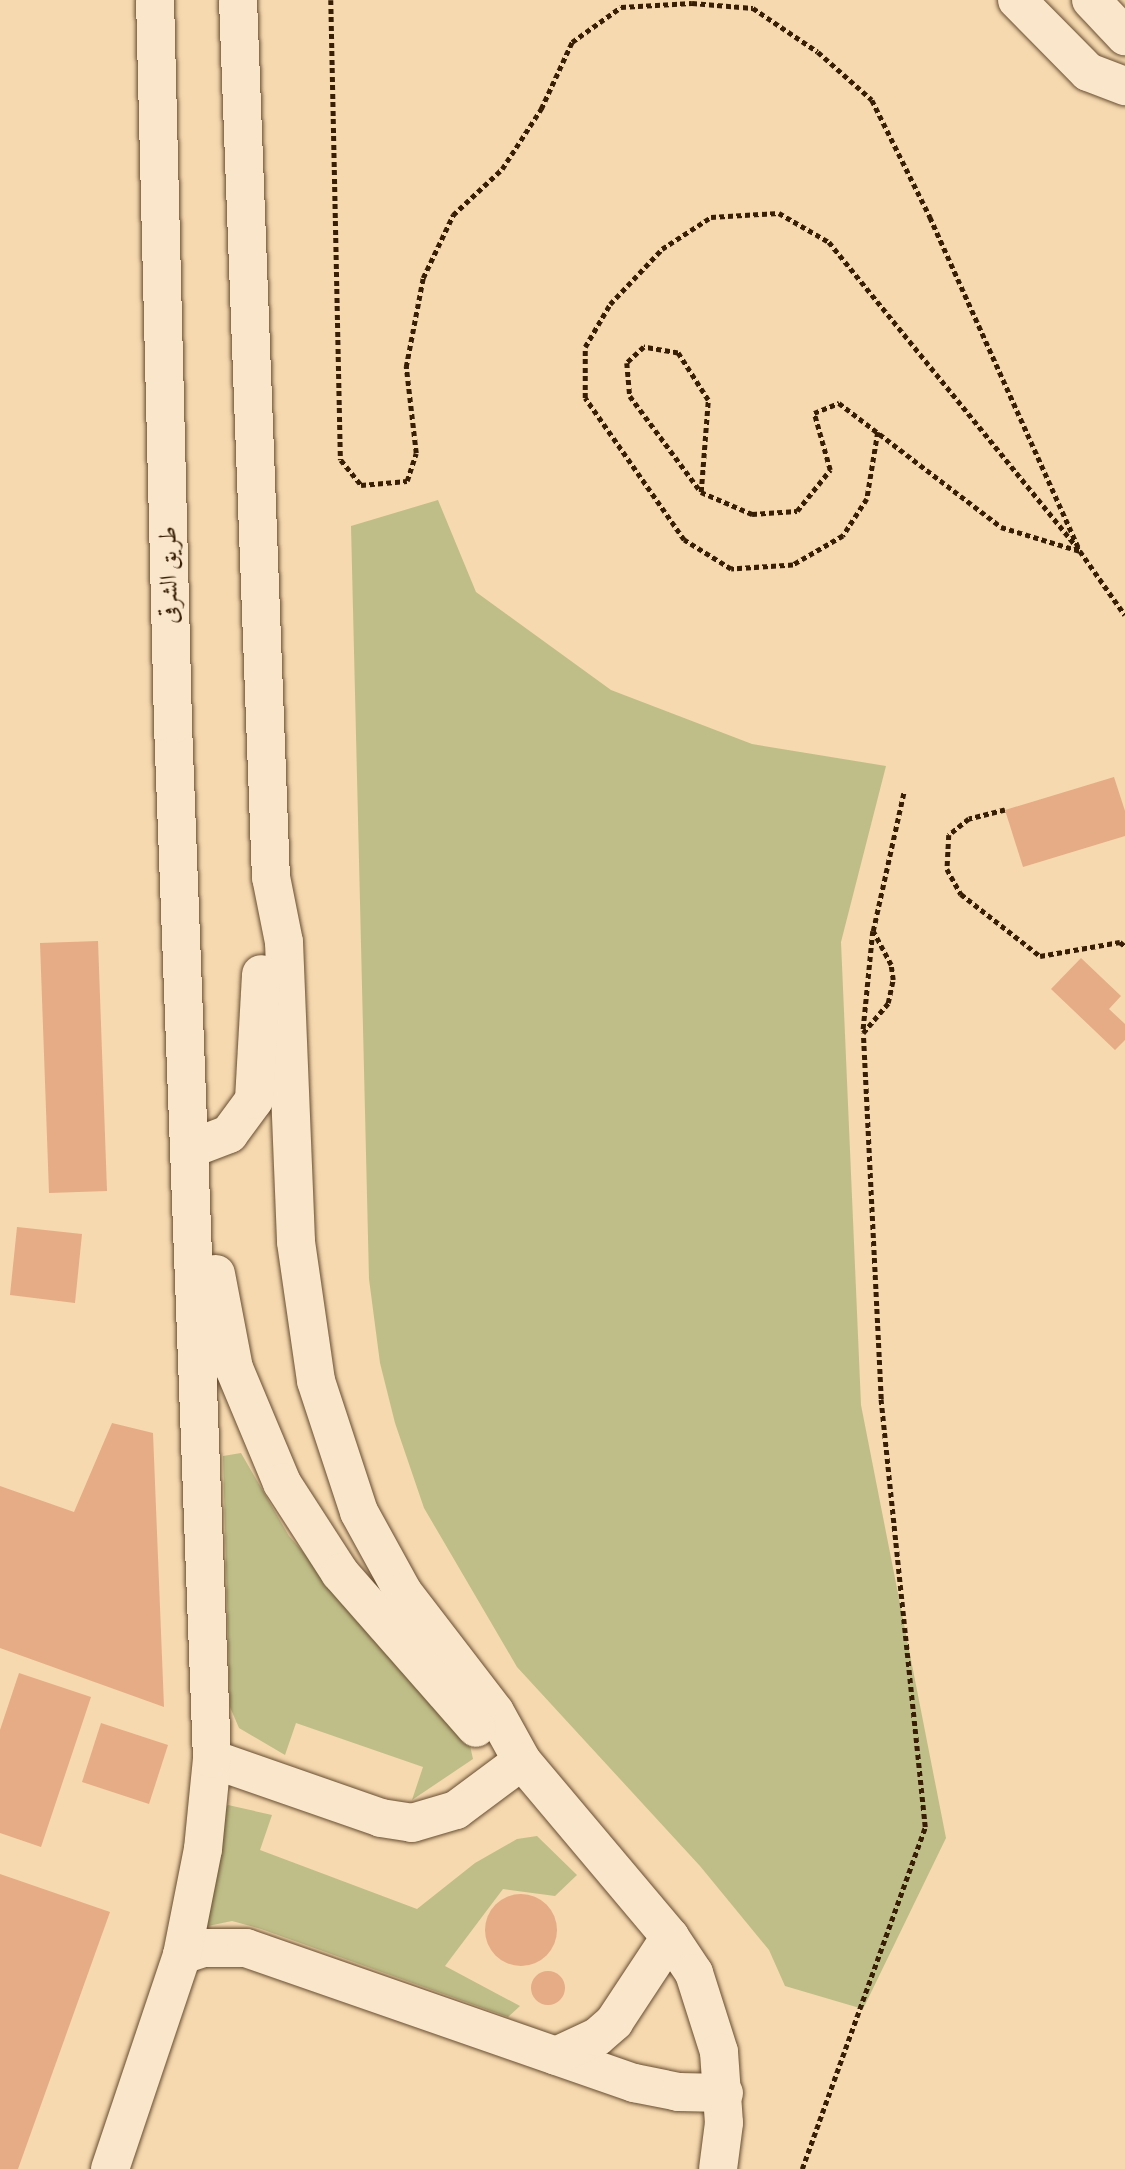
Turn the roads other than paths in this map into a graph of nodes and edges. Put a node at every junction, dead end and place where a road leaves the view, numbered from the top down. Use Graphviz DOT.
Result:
graph roads {
  1 [pos="155,0"];
  2 [pos="238,0"];
  3 [pos="1017,0"];
  4 [pos="1091,0"];
  5 [pos="1125,36"];
  6 [pos="1125,86"];
  7 [pos="271,877"];
  8 [pos="190,1149"];
  9 [pos="212,1759"];
  10 [pos="522,1761"];
  11 [pos="670,1937"];
  12 [pos="182,1955"];
  13 [pos="556,2056"];
  14 [pos="724,2093"];
  15 [pos="110,2169"];
  16 [pos="718,2169"];
  1 -- 8 [label="street, طريق الشرقى"];
  2 -- 7 [label="street"];
  3 -- 6 [label="street"];
  4 -- 5 [label="street"];
  7 -- 8 [label="street"];
  7 -- 10 [label="street"];
  8 -- 9 [label="street, طريق الشرقى"];
  8 -- 10 [label="street"];
  9 -- 10 [label="street"];
  9 -- 12 [label="street, طريق الشرقى"];
  10 -- 11 [label="street"];
  11 -- 13 [label="street"];
  11 -- 14 [label="street"];
  12 -- 13 [label="street"];
  12 -- 15 [label="street, طريق الشرقى"];
  13 -- 14 [label="street"];
  14 -- 16 [label="street"];
}
